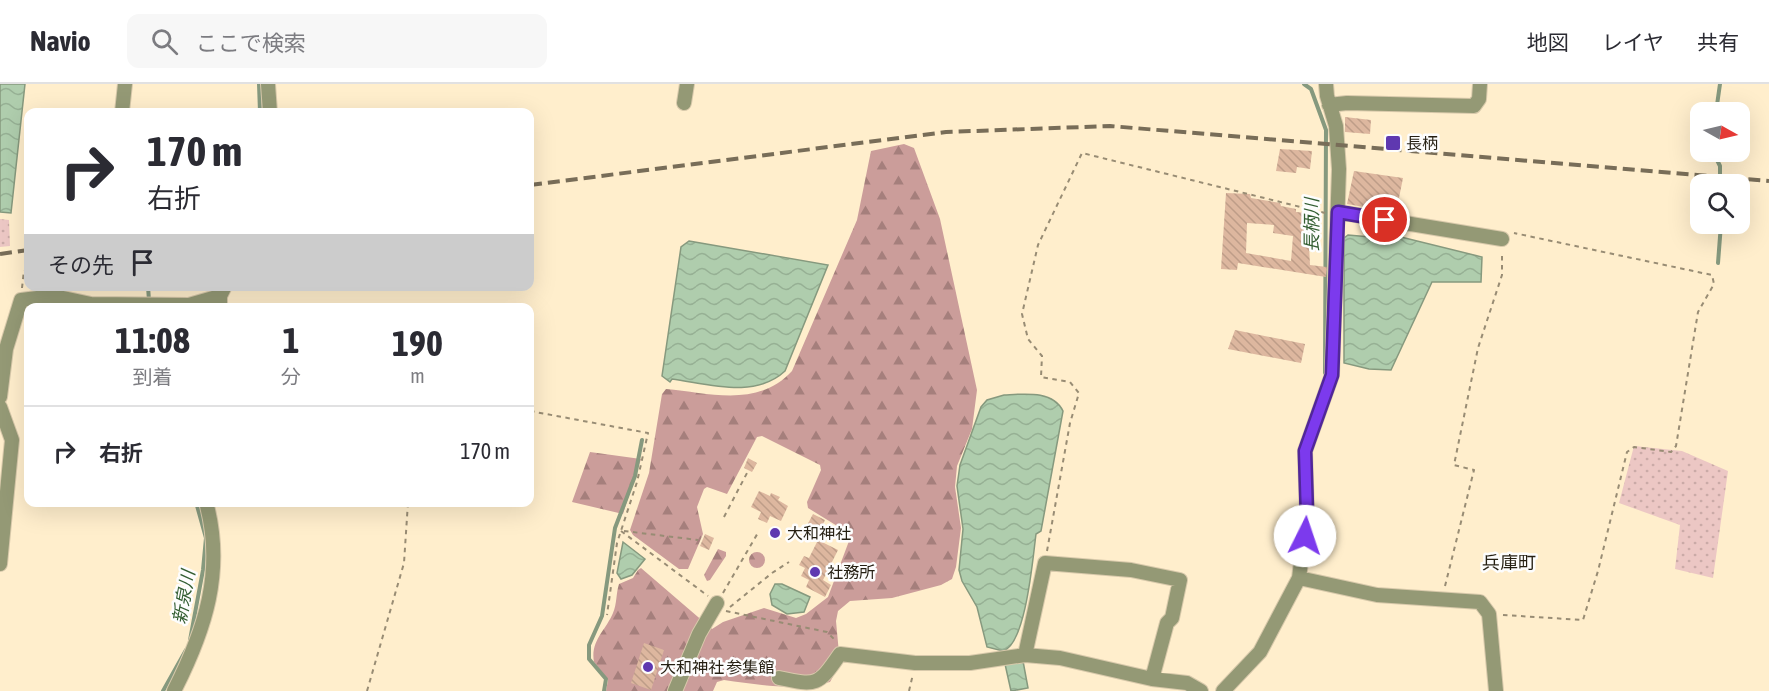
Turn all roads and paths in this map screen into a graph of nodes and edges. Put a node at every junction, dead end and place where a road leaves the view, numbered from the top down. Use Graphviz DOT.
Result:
graph roads {
  1 [pos="125,84"];
  2 [pos="268,84"];
  3 [pos="687,84"];
  4 [pos="1326,84"];
  5 [pos="1480,84"];
  6 [pos="684,103"];
  7 [pos="1329,105"];
  8 [pos="122,108"];
  9 [pos="270,108"];
  10 [pos="1338,212"];
  11 [pos="1322,213"];
  12 [pos="1502,239"];
  13 [pos="24,270"];
  14 [pos="222,297"];
  15 [pos="21,300"];
  16 [pos="86,303"];
  17 [pos="197,303"];
  18 [pos="0,397"];
  19 [pos="0,407"];
  20 [pos="534,412"];
  21 [pos="747,473"];
  22 [pos="207,507"];
  23 [pos="408,507"];
  24 [pos="724,517"];
  25 [pos="621,531"];
  26 [pos="759,531"];
  27 [pos="698,540"];
  28 [pos="789,562"];
  29 [pos="1045,563"];
  30 [pos="0,564"];
  31 [pos="1299,578"];
  32 [pos="1441,601"];
  33 [pos="717,603"];
  34 [pos="1489,614"];
  35 [pos="607,615"];
  36 [pos="840,654"];
  37 [pos="1025,656"];
  38 [pos="779,678"];
  39 [pos="1152,679"];
  40 [pos="174,691"];
  41 [pos="368,691"];
  42 [pos="675,691"];
  43 [pos="1201,691"];
  44 [pos="1223,691"];
  45 [pos="1496,691"];
  1 -- 8 [label="street"];
  2 -- 9 [label="street"];
  3 -- 6 [label="street"];
  4 -- 7 [label="street"];
  5 -- 7 [label="street"];
  7 -- 10 [label="street"];
  10 -- 12 [label="street"];
  10 -- 31 [label="street"];
  11 -- 29 [label="path"];
  12 -- 32 [label="path"];
  12 -- 34 [label="path"];
  13 -- 15 [label="path"];
  14 -- 17 [label="street"];
  15 -- 16 [label="street"];
  15 -- 18 [label="street"];
  19 -- 30 [label="street"];
  20 -- 25 [label="path"];
  21 -- 24 [label="path"];
  22 -- 40 [label="street"];
  23 -- 41 [label="path"];
  25 -- 27 [label="path"];
  25 -- 33 [label="path"];
  25 -- 35 [label="path"];
  26 -- 33 [label="path"];
  28 -- 36 [label="path"];
  29 -- 37 [label="street"];
  29 -- 39 [label="street"];
  31 -- 32 [label="street"];
  31 -- 44 [label="street"];
  32 -- 34 [label="street"];
  33 -- 42 [label="street"];
  34 -- 45 [label="street"];
  36 -- 37 [label="street"];
  36 -- 38 [label="street"];
  37 -- 39 [label="street"];
  39 -- 43 [label="street"];
}
